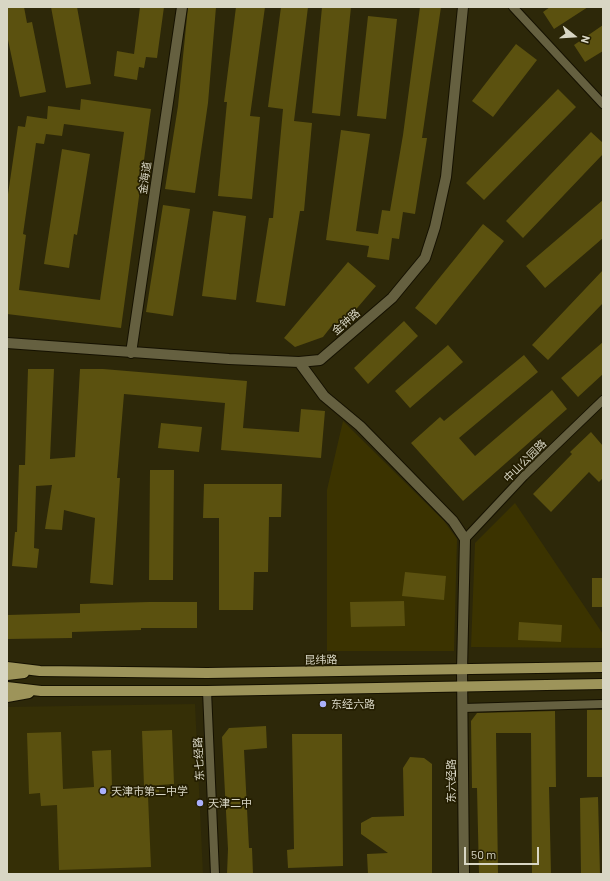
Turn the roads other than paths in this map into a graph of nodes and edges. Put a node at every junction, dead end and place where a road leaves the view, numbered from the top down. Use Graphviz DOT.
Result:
graph roads {
  1 [pos="182,7"];
  2 [pos="463,7"];
  3 [pos="513,7"];
  4 [pos="603,104"];
  5 [pos="7,343"];
  6 [pos="131,353"];
  7 [pos="300,362"];
  8 [pos="603,400"];
  9 [pos="464,540"];
  10 [pos="7,667"];
  11 [pos="603,667"];
  12 [pos="462,670"];
  13 [pos="40,671"];
  14 [pos="7,675"];
  15 [pos="603,684"];
  16 [pos="7,687"];
  17 [pos="463,687"];
  18 [pos="41,691"];
  19 [pos="207,691"];
  20 [pos="7,697"];
  21 [pos="603,704"];
  22 [pos="463,708"];
  23 [pos="215,874"];
  24 [pos="464,874"];
  1 -- 6 [label="street, 金海道"];
  2 -- 7 [label="street, 金钟路"];
  3 -- 4 [label="street"];
  5 -- 6 [label="street, 金钟路"];
  6 -- 7 [label="street, 金钟路"];
  7 -- 9 [label="street"];
  8 -- 9 [label="street, 中山公园路"];
  9 -- 12 [label="street, 东六经路"];
  10 -- 13 [label="main road"];
  11 -- 12 [label="main road, 昆纬路"];
  12 -- 13 [label="main road, 昆纬路"];
  12 -- 17 [label="street, 东六经路"];
  13 -- 14 [label="main road"];
  15 -- 17 [label="main road"];
  16 -- 18 [label="main road"];
  17 -- 19 [label="main road"];
  17 -- 22 [label="street, 东六经路"];
  18 -- 19 [label="main road"];
  18 -- 20 [label="main road"];
  19 -- 23 [label="street, 东七经路"];
  21 -- 22 [label="street"];
  22 -- 24 [label="street, 东六经路"];
}
